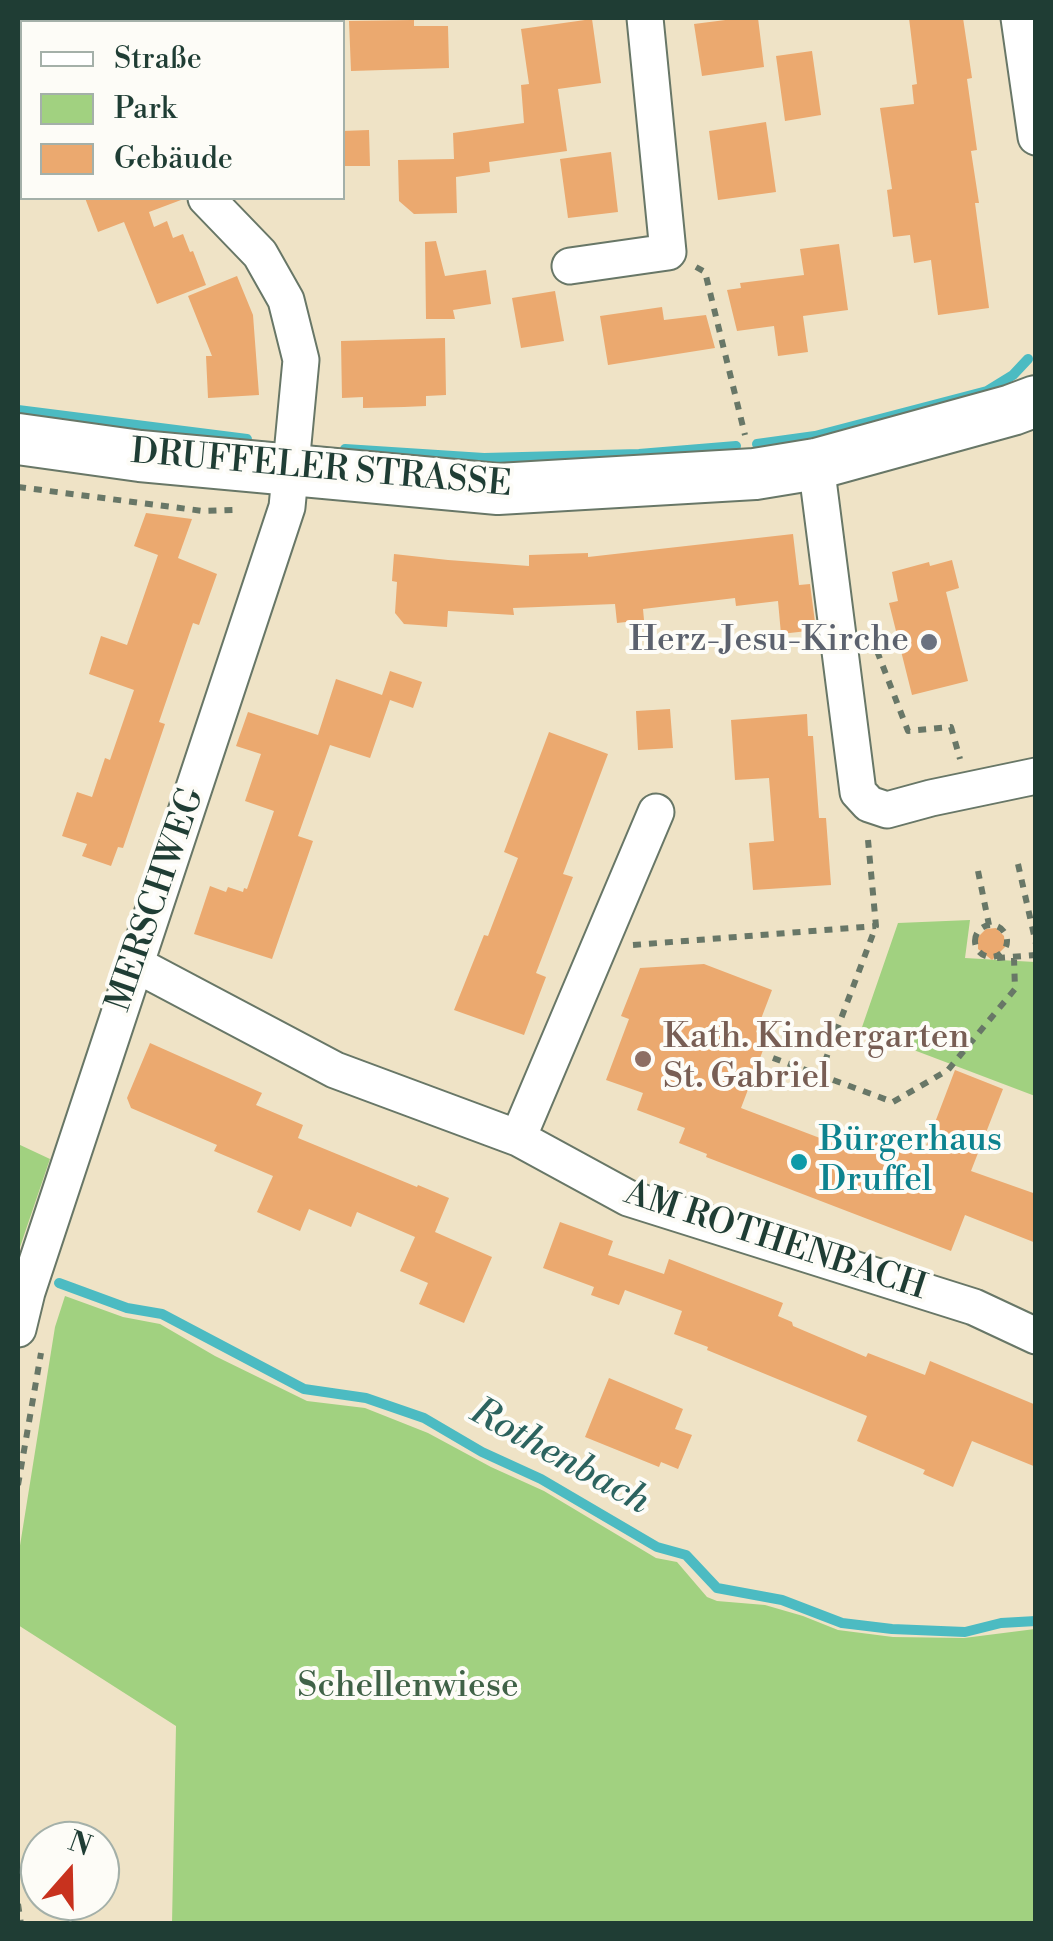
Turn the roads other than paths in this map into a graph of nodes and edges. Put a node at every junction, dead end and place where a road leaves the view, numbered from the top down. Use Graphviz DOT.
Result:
graph roads {
  1 [pos="645,18"];
  2 [pos="1019,18"];
  3 [pos="1034,118"];
  4 [pos="208,200"];
  5 [pos="570,266"];
  6 [pos="1036,401"];
  7 [pos="18,438"];
  8 [pos="816,464"];
  9 [pos="291,469"];
  10 [pos="1036,776"];
  11 [pos="656,812"];
  12 [pos="136,964"];
  13 [pos="518,1138"];
  14 [pos="30,1335"];
  15 [pos="1036,1336"];
  1 -- 5 [label="street"];
  2 -- 3 [label="street"];
  4 -- 9 [label="street, MERSCHWEG"];
  6 -- 8 [label="street, DRUFFELER STRASSE"];
  7 -- 9 [label="street, DRUFFELER STRASSE"];
  8 -- 9 [label="street, DRUFFELER STRASSE"];
  8 -- 10 [label="street"];
  9 -- 12 [label="street, MERSCHWEG"];
  11 -- 13 [label="street"];
  12 -- 13 [label="street, AM ROTHENBACH"];
  12 -- 14 [label="street, MERSCHWEG"];
  13 -- 15 [label="street, AM ROTHENBACH"];
}
